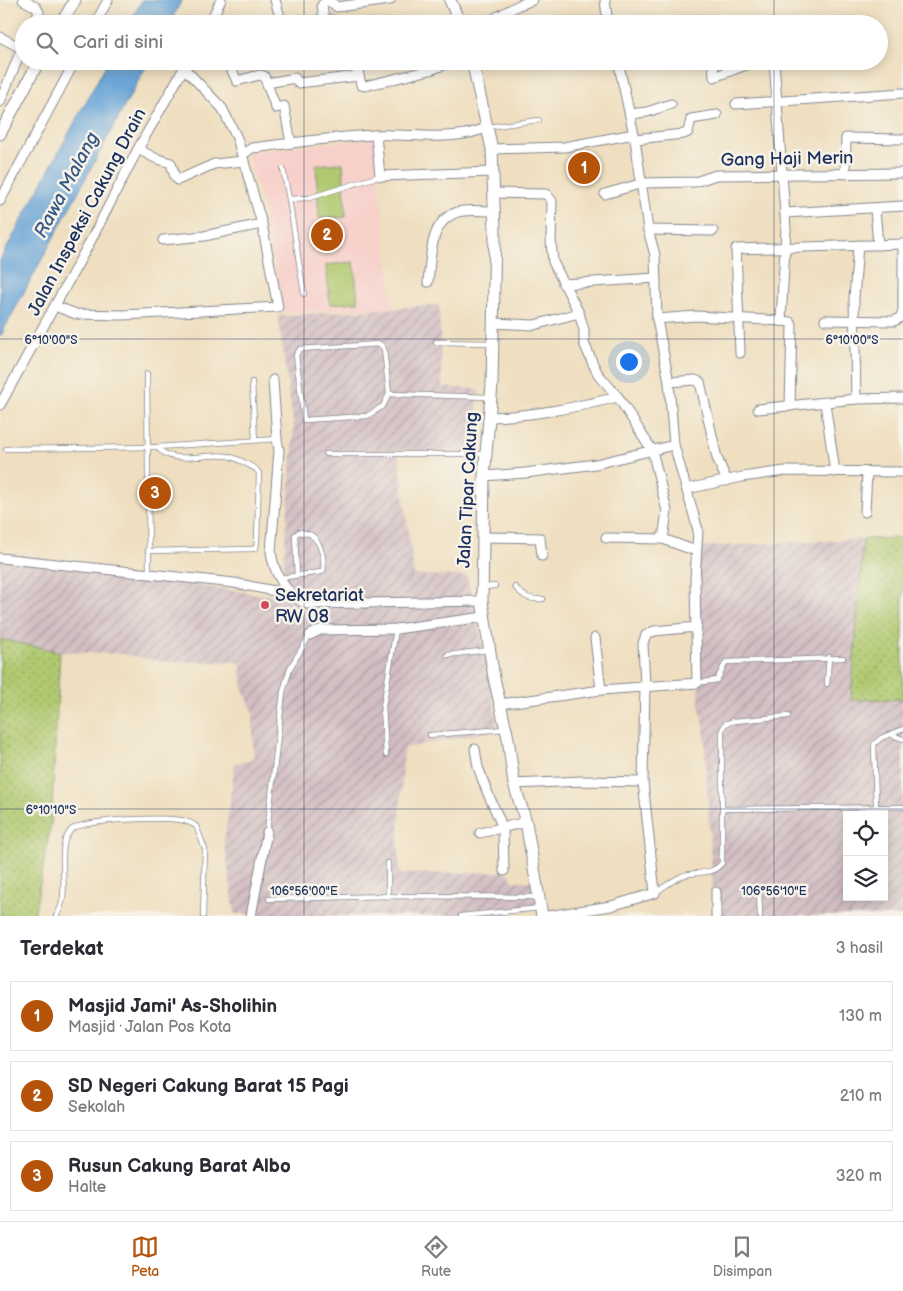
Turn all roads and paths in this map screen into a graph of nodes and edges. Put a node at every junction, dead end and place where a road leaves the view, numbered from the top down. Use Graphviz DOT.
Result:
graph roads {
  1 [pos="22,0"];
  2 [pos="74,0"];
  3 [pos="108,0"];
  4 [pos="221,0"];
  5 [pos="275,0"];
  6 [pos="390,0"];
  7 [pos="450,0"];
  8 [pos="533,0"];
  9 [pos="605,0"];
  10 [pos="38,15"];
  11 [pos="66,15"];
  12 [pos="100,15"];
  13 [pos="214,15"];
  14 [pos="279,15"];
  15 [pos="324,15"];
  16 [pos="456,15"];
  17 [pos="500,15"];
  18 [pos="607,15"];
  19 [pos="0,37"];
  20 [pos="15,42"];
  21 [pos="15,60"];
  22 [pos="34,70"];
  23 [pos="70,70"];
  24 [pos="183,70"];
  25 [pos="190,70"];
  26 [pos="231,70"];
  27 [pos="357,70"];
  28 [pos="416,70"];
  29 [pos="474,70"];
  30 [pos="620,70"];
  31 [pos="714,70"];
  32 [pos="732,70"];
  33 [pos="775,70"];
  34 [pos="358,76"];
  35 [pos="267,83"];
  36 [pos="2,87"];
  37 [pos="903,93"];
  38 [pos="0,102"];
  39 [pos="777,102"];
  40 [pos="671,104"];
  41 [pos="736,104"];
  42 [pos="630,114"];
  43 [pos="718,115"];
  44 [pos="539,120"];
  45 [pos="488,127"];
  46 [pos="0,134"];
  47 [pos="376,135"];
  48 [pos="634,136"];
  49 [pos="903,139"];
  50 [pos="291,143"];
  51 [pos="138,149"];
  52 [pos="492,149"];
  53 [pos="243,158"];
  54 [pos="283,169"];
  55 [pos="493,172"];
  56 [pos="903,173"];
  57 [pos="845,174"];
  58 [pos="380,176"];
  59 [pos="782,176"];
  60 [pos="643,183"];
  61 [pos="494,193"];
  62 [pos="605,194"];
  63 [pos="289,199"];
  64 [pos="0,201"];
  65 [pos="903,206"];
  66 [pos="875,209"];
  67 [pos="494,211"];
  68 [pos="784,213"];
  69 [pos="262,224"];
  70 [pos="648,230"];
  71 [pos="713,231"];
  72 [pos="163,240"];
  73 [pos="903,244"];
  74 [pos="858,245"];
  75 [pos="878,245"];
  76 [pos="786,247"];
  77 [pos="656,278"];
  78 [pos="428,282"];
  79 [pos="563,284"];
  80 [pos="304,294"];
  81 [pos="54,306"];
  82 [pos="579,313"];
  83 [pos="657,319"];
  84 [pos="739,320"];
  85 [pos="825,320"];
  86 [pos="854,320"];
  87 [pos="781,321"];
  88 [pos="493,323"];
  89 [pos="436,342"];
  90 [pos="493,343"];
  91 [pos="740,353"];
  92 [pos="148,374"];
  93 [pos="272,380"];
  94 [pos="252,382"];
  95 [pos="669,382"];
  96 [pos="389,394"];
  97 [pos="490,397"];
  98 [pos="618,397"];
  99 [pos="903,398"];
  100 [pos="856,399"];
  101 [pos="825,403"];
  102 [pos="0,405"];
  103 [pos="790,406"];
  104 [pos="758,409"];
  105 [pos="490,417"];
  106 [pos="277,439"];
  107 [pos="255,440"];
  108 [pos="674,445"];
  109 [pos="148,447"];
  110 [pos="157,447"];
  111 [pos="6,450"];
  112 [pos="652,450"];
  113 [pos="326,454"];
  114 [pos="487,454"];
  115 [pos="835,472"];
  116 [pos="868,472"];
  117 [pos="903,472"];
  118 [pos="484,476"];
  119 [pos="728,481"];
  120 [pos="687,489"];
  121 [pos="865,512"];
  122 [pos="482,537"];
  123 [pos="606,538"];
  124 [pos="663,539"];
  125 [pos="148,551"];
  126 [pos="696,551"];
  127 [pos="542,556"];
  128 [pos="0,558"];
  129 [pos="149,573"];
  130 [pos="297,576"];
  131 [pos="280,578"];
  132 [pos="495,586"];
  133 [pos="481,587"];
  134 [pos="515,587"];
  135 [pos="290,594"];
  136 [pos="543,599"];
  137 [pos="482,601"];
  138 [pos="484,617"];
  139 [pos="697,627"];
  140 [pos="396,628"];
  141 [pos="310,635"];
  142 [pos="595,638"];
  143 [pos="489,650"];
  144 [pos="447,655"];
  145 [pos="829,657"];
  146 [pos="843,658"];
  147 [pos="697,683"];
  148 [pos="827,684"];
  149 [pos="645,686"];
  150 [pos="600,690"];
  151 [pos="500,704"];
  152 [pos="788,716"];
  153 [pos="506,729"];
  154 [pos="903,729"];
  155 [pos="430,735"];
  156 [pos="892,735"];
  157 [pos="903,739"];
  158 [pos="475,749"];
  159 [pos="386,754"];
  160 [pos="643,782"];
  161 [pos="514,784"];
  162 [pos="876,808"];
  163 [pos="903,808"];
  164 [pos="723,809"];
  165 [pos="526,822"];
  166 [pos="503,828"];
  167 [pos="267,832"];
  168 [pos="480,834"];
  169 [pos="388,863"];
  170 [pos="504,871"];
  171 [pos="759,890"];
  172 [pos="716,892"];
  173 [pos="655,893"];
  174 [pos="388,896"];
  175 [pos="269,899"];
  176 [pos="615,905"];
  177 [pos="542,909"];
  178 [pos="56,916"];
  179 [pos="203,916"];
  180 [pos="251,916"];
  181 [pos="461,916"];
  182 [pos="614,916"];
  183 [pos="716,916"];
  184 [pos="760,916"];
  1 -- 10 [label="street"];
  2 -- 11 [label="street"];
  3 -- 12 [label="street"];
  4 -- 13 [label="street"];
  5 -- 14 [label="street"];
  6 -- 15 [label="street"];
  7 -- 16 [label="street"];
  8 -- 17 [label="street"];
  9 -- 18 [label="street"];
  19 -- 20 [label="street"];
  21 -- 36 [label="street"];
  22 -- 46 [label="street"];
  23 -- 64 [label="street"];
  24 -- 51 [label="street, Jalan Inspeksi Cakung Drain"];
  25 -- 53 [label="street"];
  26 -- 35 [label="street"];
  27 -- 34 [label="street"];
  28 -- 34 [label="street"];
  29 -- 45 [label="street, Jalan Tipar Cakung"];
  30 -- 42 [label="street"];
  31 -- 32 [label="street"];
  33 -- 39 [label="street"];
  34 -- 35 [label="street"];
  35 -- 50 [label="street"];
  36 -- 38 [label="street"];
  37 -- 39 [label="street"];
  39 -- 41 [label="street"];
  39 -- 59 [label="street"];
  40 -- 42 [label="street"];
  42 -- 48 [label="street"];
  43 -- 48 [label="street"];
  44 -- 45 [label="lane"];
  45 -- 47 [label="street"];
  45 -- 52 [label="street, Jalan Tipar Cakung"];
  47 -- 50 [label="street"];
  47 -- 58 [label="street"];
  48 -- 52 [label="street"];
  48 -- 60 [label="street"];
  49 -- 57 [label="street"];
  50 -- 53 [label="street"];
  51 -- 53 [label="street"];
  51 -- 81 [label="street, Jalan Inspeksi Cakung Drain"];
  52 -- 55 [label="street, Jalan Tipar Cakung"];
  53 -- 69 [label="street"];
  54 -- 63 [label="lane"];
  55 -- 58 [label="street"];
  55 -- 61 [label="street, Jalan Tipar Cakung"];
  56 -- 57 [label="street, Gang Haji Merin"];
  57 -- 59 [label="street, Gang Haji Merin"];
  58 -- 63 [label="lane"];
  59 -- 60 [label="street, Gang Haji Merin"];
  59 -- 68 [label="street"];
  60 -- 62 [label="street, Gang Haji Merin"];
  60 -- 70 [label="street"];
  61 -- 67 [label="street, Jalan Tipar Cakung"];
  61 -- 79 [label="street"];
  63 -- 80 [label="lane"];
  65 -- 66 [label="street"];
  66 -- 68 [label="street"];
  66 -- 75 [label="street"];
  67 -- 78 [label="street"];
  67 -- 88 [label="street, Jalan Tipar Cakung"];
  68 -- 76 [label="street"];
  69 -- 72 [label="street"];
  69 -- 81 [label="street"];
  70 -- 71 [label="street"];
  70 -- 77 [label="street"];
  73 -- 75 [label="street"];
  73 -- 86 [label="street"];
  74 -- 75 [label="street"];
  74 -- 76 [label="street"];
  74 -- 86 [label="street"];
  76 -- 84 [label="street"];
  76 -- 87 [label="street"];
  77 -- 79 [label="street"];
  77 -- 83 [label="street"];
  79 -- 82 [label="street"];
  81 -- 102 [label="street, Jalan Inspeksi Cakung Drain"];
  82 -- 88 [label="street"];
  82 -- 98 [label="street"];
  83 -- 84 [label="street"];
  83 -- 95 [label="street"];
  84 -- 87 [label="street"];
  84 -- 91 [label="street"];
  85 -- 86 [label="street"];
  86 -- 100 [label="street"];
  87 -- 103 [label="street"];
  88 -- 90 [label="street, Jalan Tipar Cakung"];
  89 -- 90 [label="lane"];
  90 -- 97 [label="street, Jalan Tipar Cakung"];
  92 -- 109 [label="lane"];
  93 -- 106 [label="street"];
  94 -- 107 [label="lane"];
  95 -- 108 [label="street"];
  95 -- 119 [label="street"];
  96 -- 96 [label="lane"];
  96 -- 97 [label="lane"];
  97 -- 105 [label="street, Jalan Tipar Cakung"];
  98 -- 105 [label="street"];
  98 -- 112 [label="street"];
  99 -- 100 [label="street"];
  100 -- 101 [label="street"];
  101 -- 103 [label="street"];
  101 -- 115 [label="street"];
  103 -- 104 [label="street"];
  105 -- 114 [label="street, Jalan Tipar Cakung"];
  106 -- 107 [label="lane"];
  106 -- 131 [label="street"];
  107 -- 110 [label="lane"];
  108 -- 112 [label="street"];
  108 -- 120 [label="street"];
  109 -- 110 [label="lane"];
  109 -- 111 [label="lane"];
  109 -- 125 [label="lane"];
  110 -- 125 [label="lane"];
  112 -- 118 [label="street"];
  112 -- 124 [label="street"];
  113 -- 114 [label="lane"];
  114 -- 118 [label="street, Jalan Tipar Cakung"];
  115 -- 116 [label="street"];
  115 -- 119 [label="street"];
  116 -- 117 [label="street"];
  116 -- 121 [label="street"];
  118 -- 122 [label="street, Jalan Tipar Cakung"];
  119 -- 120 [label="street"];
  120 -- 126 [label="street"];
  122 -- 127 [label="street"];
  122 -- 133 [label="street, Jalan Tipar Cakung"];
  123 -- 124 [label="street"];
  124 -- 126 [label="street"];
  125 -- 129 [label="lane"];
  126 -- 139 [label="street"];
  128 -- 129 [label="street"];
  129 -- 135 [label="street"];
  130 -- 130 [label="lane"];
  130 -- 131 [label="lane"];
  131 -- 135 [label="street"];
  132 -- 133 [label="lane"];
  133 -- 137 [label="street, Jalan Tipar Cakung"];
  134 -- 136 [label="lane"];
  135 -- 137 [label="street"];
  137 -- 138 [label="street, Jalan Tipar Cakung"];
  138 -- 140 [label="street"];
  138 -- 143 [label="street, Jalan Tipar Cakung"];
  139 -- 147 [label="street"];
  139 -- 149 [label="street"];
  140 -- 141 [label="street"];
  140 -- 159 [label="lane"];
  141 -- 167 [label="lane"];
  142 -- 150 [label="street"];
  143 -- 144 [label="lane"];
  143 -- 151 [label="street, Jalan Tipar Cakung"];
  145 -- 146 [label="lane"];
  145 -- 147 [label="lane"];
  145 -- 148 [label="lane"];
  147 -- 149 [label="street"];
  149 -- 150 [label="street"];
  149 -- 160 [label="street"];
  150 -- 151 [label="street"];
  151 -- 153 [label="street, Jalan Tipar Cakung"];
  152 -- 164 [label="lane"];
  153 -- 155 [label="lane"];
  153 -- 161 [label="street, Jalan Tipar Cakung"];
  154 -- 156 [label="lane"];
  156 -- 157 [label="lane"];
  156 -- 162 [label="lane"];
  158 -- 166 [label="street"];
  160 -- 161 [label="street"];
  160 -- 173 [label="street"];
  161 -- 165 [label="street, Jalan Tipar Cakung"];
  162 -- 163 [label="lane"];
  162 -- 164 [label="lane"];
  164 -- 173 [label="lane"];
  165 -- 166 [label="street"];
  165 -- 177 [label="street, Jalan Tipar Cakung"];
  166 -- 168 [label="street"];
  166 -- 170 [label="street"];
  167 -- 180 [label="street"];
  169 -- 174 [label="lane"];
  171 -- 184 [label="lane"];
  172 -- 183 [label="street"];
  173 -- 176 [label="street"];
  174 -- 175 [label="lane"];
  174 -- 177 [label="lane"];
  176 -- 177 [label="street"];
  176 -- 182 [label="street"];
  177 -- 181 [label="lane"];
  178 -- 179 [label="lane"];
}
